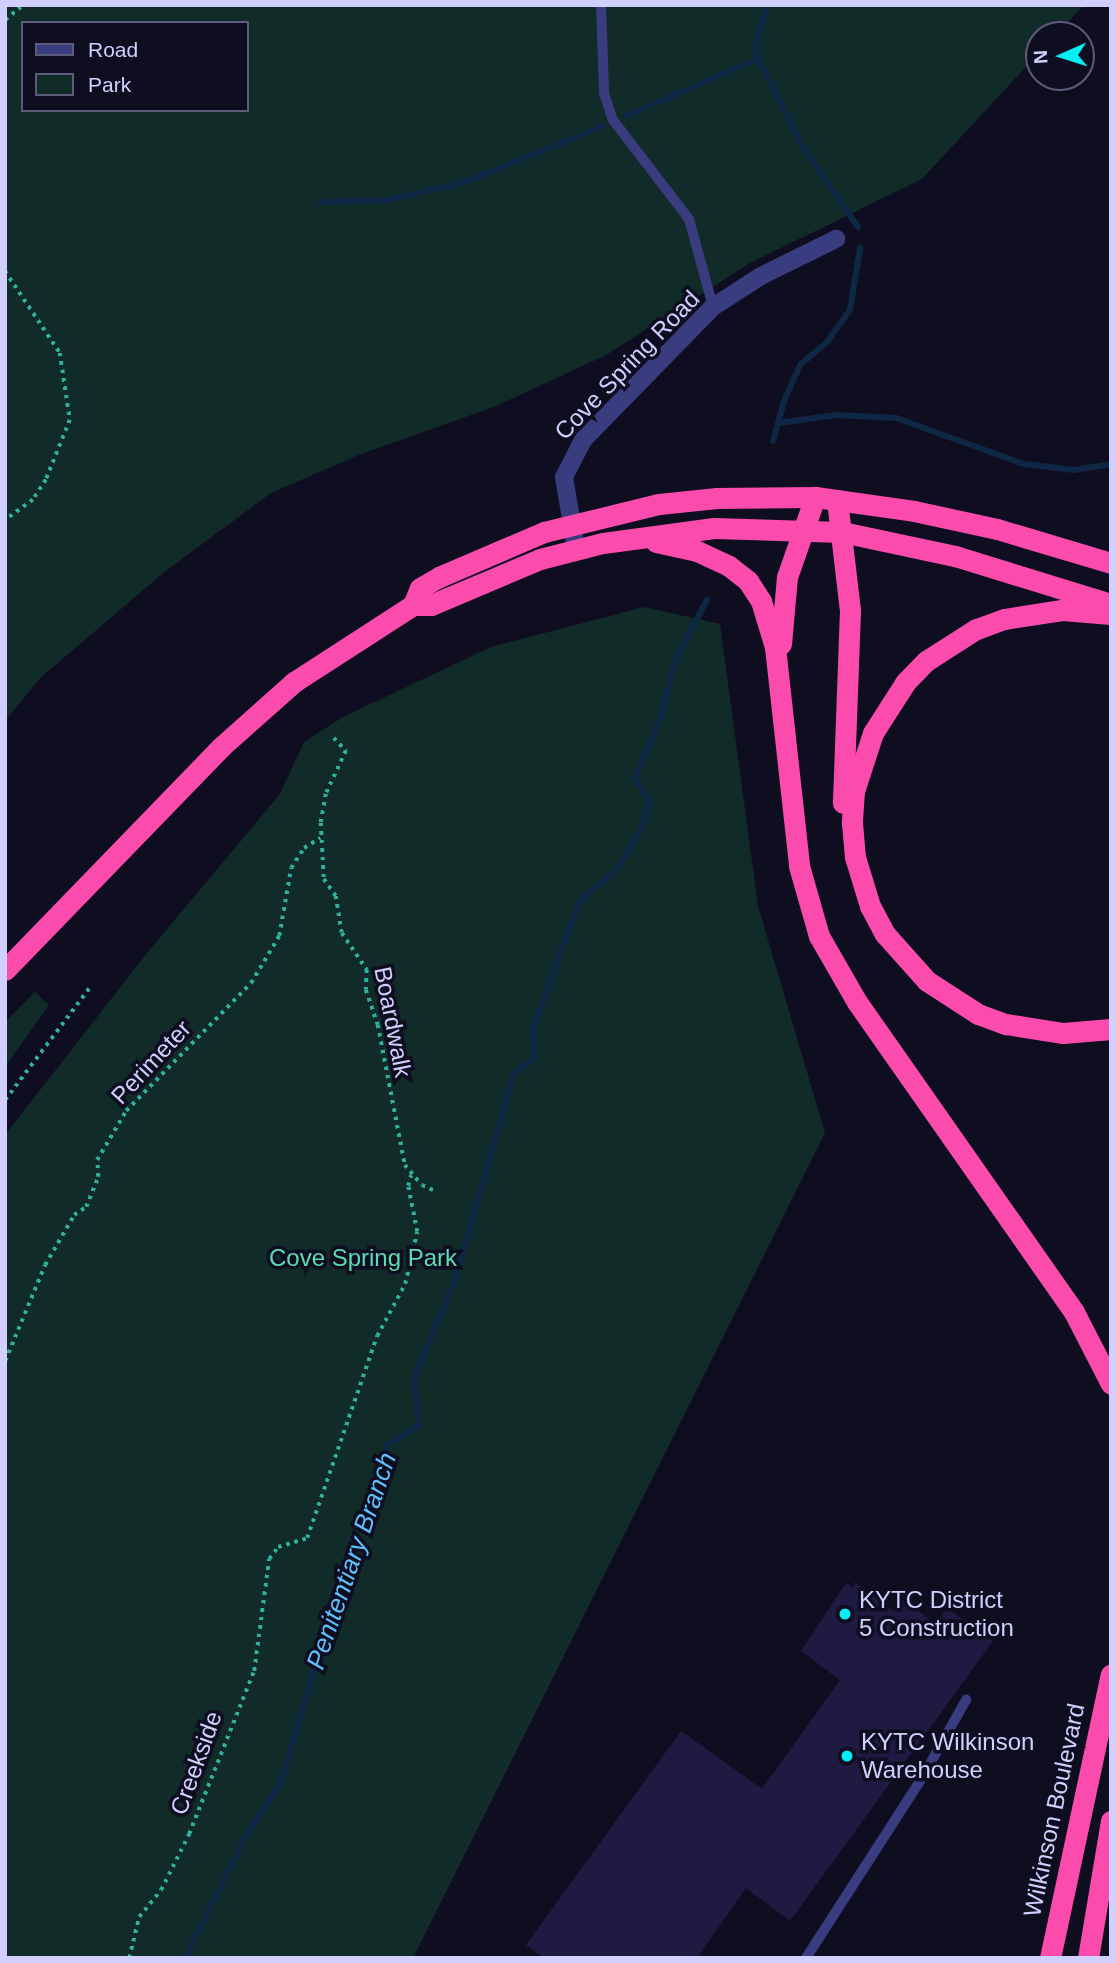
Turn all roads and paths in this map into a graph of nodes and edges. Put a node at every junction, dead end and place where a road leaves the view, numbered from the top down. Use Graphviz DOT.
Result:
graph roads {
  1 [pos="23,5"];
  2 [pos="601,5"];
  3 [pos="5,20"];
  4 [pos="836,239"];
  5 [pos="5,271"];
  6 [pos="713,307"];
  7 [pos="815,497"];
  8 [pos="838,500"];
  9 [pos="5,520"];
  10 [pos="570,524"];
  11 [pos="803,530"];
  12 [pos="842,532"];
  13 [pos="629,539"];
  14 [pos="576,548"];
  15 [pos="1111,563"];
  16 [pos="1111,604"];
  17 [pos="413,605"];
  18 [pos="1111,614"];
  19 [pos="780,678"];
  20 [pos="334,738"];
  21 [pos="320,838"];
  22 [pos="866,897"];
  23 [pos="5,970"];
  24 [pos="91,985"];
  25 [pos="1111,1029"];
  26 [pos="5,1100"];
  27 [pos="411,1175"];
  28 [pos="438,1192"];
  29 [pos="5,1361"];
  30 [pos="1111,1384"];
  31 [pos="269,1559"];
  32 [pos="1111,1674"];
  33 [pos="966,1700"];
  34 [pos="1111,1821"];
  35 [pos="129,1958"];
  36 [pos="806,1958"];
  37 [pos="1050,1958"];
  38 [pos="1088,1958"];
  1 -- 3 [label="path"];
  2 -- 6 [label="lane"];
  4 -- 6 [label="street, Cove Spring Road"];
  5 -- 9 [label="path"];
  6 -- 10 [label="street, Cove Spring Road"];
  7 -- 8 [label="highway"];
  7 -- 10 [label="highway"];
  7 -- 11 [label="highway"];
  8 -- 12 [label="highway"];
  8 -- 15 [label="highway"];
  10 -- 14 [label="street, Cove Spring Road"];
  10 -- 17 [label="highway"];
  11 -- 12 [label="highway"];
  11 -- 13 [label="highway"];
  11 -- 19 [label="highway"];
  12 -- 16 [label="highway"];
  12 -- 22 [label="highway"];
  13 -- 14 [label="highway"];
  13 -- 19 [label="highway"];
  14 -- 17 [label="highway"];
  17 -- 23 [label="highway"];
  18 -- 22 [label="highway"];
  19 -- 30 [label="highway"];
  20 -- 21 [label="path, Boardwalk"];
  21 -- 27 [label="path, Boardwalk"];
  21 -- 29 [label="path, Perimeter"];
  22 -- 25 [label="highway"];
  24 -- 26 [label="path"];
  27 -- 28 [label="path"];
  27 -- 31 [label="path, Boardwalk"];
  31 -- 35 [label="path, Creekside"];
  32 -- 37 [label="highway, Wilkinson Boulevard"];
  33 -- 36 [label="lane"];
  34 -- 38 [label="highway"];
}
